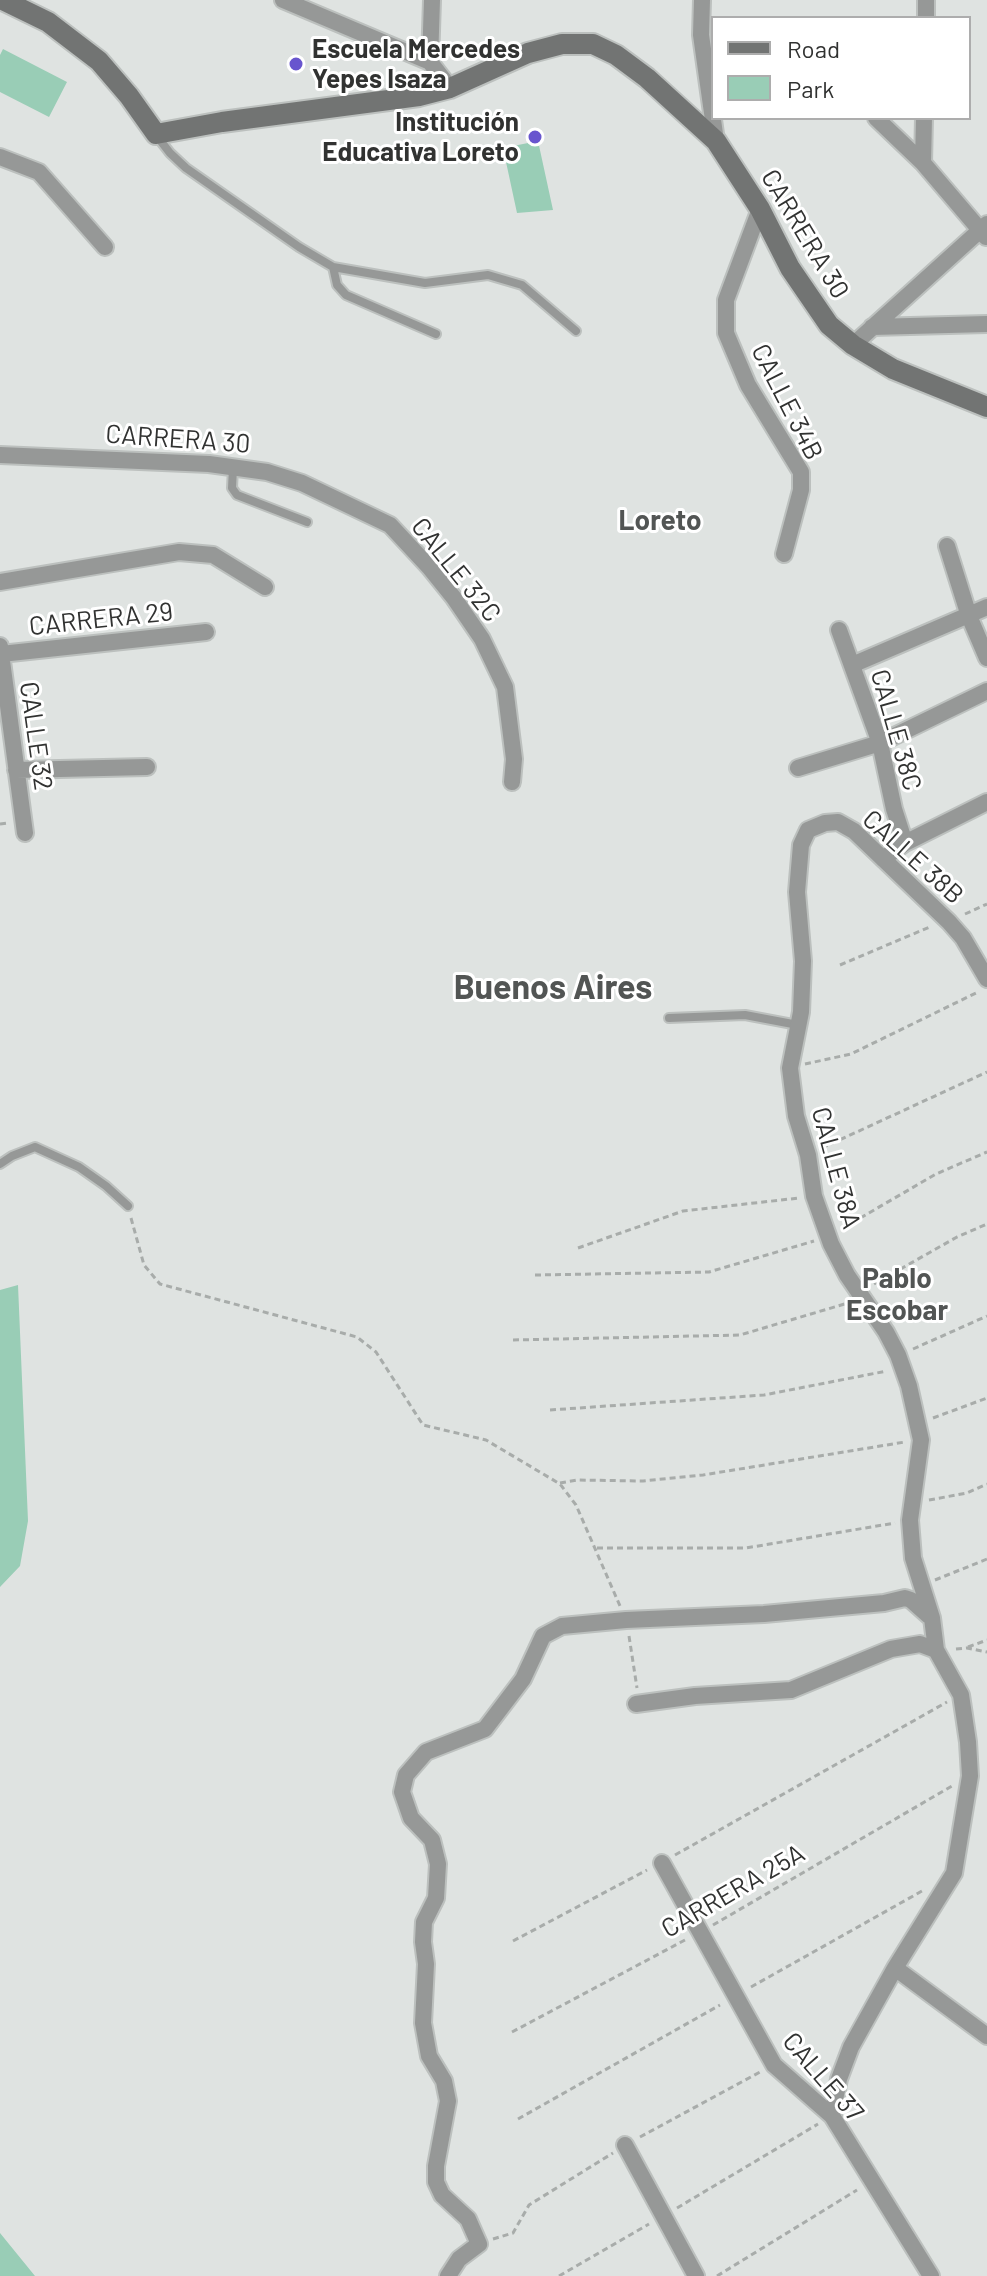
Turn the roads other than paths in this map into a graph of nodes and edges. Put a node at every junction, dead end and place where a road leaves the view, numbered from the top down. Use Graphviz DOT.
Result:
graph roads {
  1 [pos="3,0"];
  2 [pos="283,0"];
  3 [pos="432,0"];
  4 [pos="702,0"];
  5 [pos="430,62"];
  6 [pos="450,88"];
  7 [pos="711,106"];
  8 [pos="713,120"];
  9 [pos="878,120"];
  10 [pos="924,120"];
  11 [pos="156,134"];
  12 [pos="716,141"];
  13 [pos="0,157"];
  14 [pos="923,163"];
  15 [pos="760,209"];
  16 [pos="985,231"];
  17 [pos="105,247"];
  18 [pos="333,267"];
  19 [pos="987,324"];
  20 [pos="872,327"];
  21 [pos="576,331"];
  22 [pos="436,334"];
  23 [pos="853,345"];
  24 [pos="987,407"];
  25 [pos="0,455"];
  26 [pos="234,467"];
  27 [pos="307,522"];
  28 [pos="390,525"];
  29 [pos="947,546"];
  30 [pos="784,554"];
  31 [pos="0,582"];
  32 [pos="265,587"];
  33 [pos="987,607"];
  34 [pos="969,616"];
  35 [pos="839,630"];
  36 [pos="206,632"];
  37 [pos="0,645"];
  38 [pos="1,654"];
  39 [pos="987,658"];
  40 [pos="852,665"];
  41 [pos="987,691"];
  42 [pos="880,743"];
  43 [pos="147,767"];
  44 [pos="798,768"];
  45 [pos="16,770"];
  46 [pos="512,782"];
  47 [pos="987,802"];
  48 [pos="825,823"];
  49 [pos="25,833"];
  50 [pos="905,843"];
  51 [pos="883,859"];
  52 [pos="987,979"];
  53 [pos="669,1018"];
  54 [pos="798,1025"];
  55 [pos="0,1164"];
  56 [pos="128,1206"];
  57 [pos="932,1618"];
  58 [pos="936,1650"];
  59 [pos="636,1704"];
  60 [pos="662,1863"];
  61 [pos="895,1968"];
  62 [pos="987,2036"];
  63 [pos="832,2116"];
  64 [pos="625,2145"];
  65 [pos="448,2276"];
  66 [pos="696,2276"];
  67 [pos="931,2276"];
  1 -- 11 [label="street"];
  2 -- 5 [label="street"];
  3 -- 5 [label="street"];
  4 -- 7 [label="street"];
  5 -- 6 [label="street"];
  6 -- 11 [label="street, CARRERA 30"];
  6 -- 12 [label="street, CARRERA 30"];
  8 -- 12 [label="street"];
  9 -- 14 [label="street"];
  10 -- 14 [label="street"];
  11 -- 18 [label="lane"];
  12 -- 15 [label="street, CARRERA 30"];
  13 -- 17 [label="street"];
  14 -- 16 [label="street"];
  15 -- 23 [label="street, CARRERA 30"];
  15 -- 30 [label="street, CALLE 34B"];
  16 -- 20 [label="street"];
  18 -- 21 [label="lane"];
  18 -- 22 [label="lane"];
  19 -- 20 [label="street"];
  20 -- 23 [label="street"];
  23 -- 24 [label="street, CARRERA 30"];
  25 -- 26 [label="street, CARRERA 30"];
  26 -- 27 [label="lane"];
  26 -- 28 [label="street, CARRERA 30"];
  28 -- 46 [label="street, CALLE 32C"];
  29 -- 34 [label="street"];
  31 -- 32 [label="street"];
  33 -- 34 [label="street"];
  34 -- 39 [label="street"];
  34 -- 40 [label="street"];
  35 -- 40 [label="street, CALLE 38C"];
  36 -- 38 [label="street, CARRERA 29"];
  37 -- 38 [label="street, CALLE 32"];
  38 -- 45 [label="street, CALLE 32"];
  40 -- 42 [label="street, CALLE 38C"];
  41 -- 42 [label="street"];
  42 -- 44 [label="street"];
  42 -- 50 [label="street, CALLE 38C"];
  43 -- 45 [label="street"];
  45 -- 49 [label="street, CALLE 32"];
  47 -- 50 [label="street"];
  48 -- 51 [label="street, CALLE 38B"];
  48 -- 54 [label="street, CALLE 38A"];
  50 -- 51 [label="street"];
  51 -- 52 [label="street, CALLE 38B"];
  53 -- 54 [label="lane"];
  54 -- 57 [label="street, CALLE 38A"];
  55 -- 56 [label="lane"];
  57 -- 58 [label="street, CALLE 38A"];
  57 -- 65 [label="street"];
  58 -- 59 [label="street"];
  58 -- 61 [label="street, CALLE 38A"];
  60 -- 63 [label="street, CALLE 37"];
  61 -- 62 [label="street"];
  61 -- 63 [label="street, CALLE 38A"];
  63 -- 67 [label="street, CALLE 37"];
  64 -- 66 [label="street"];
}
